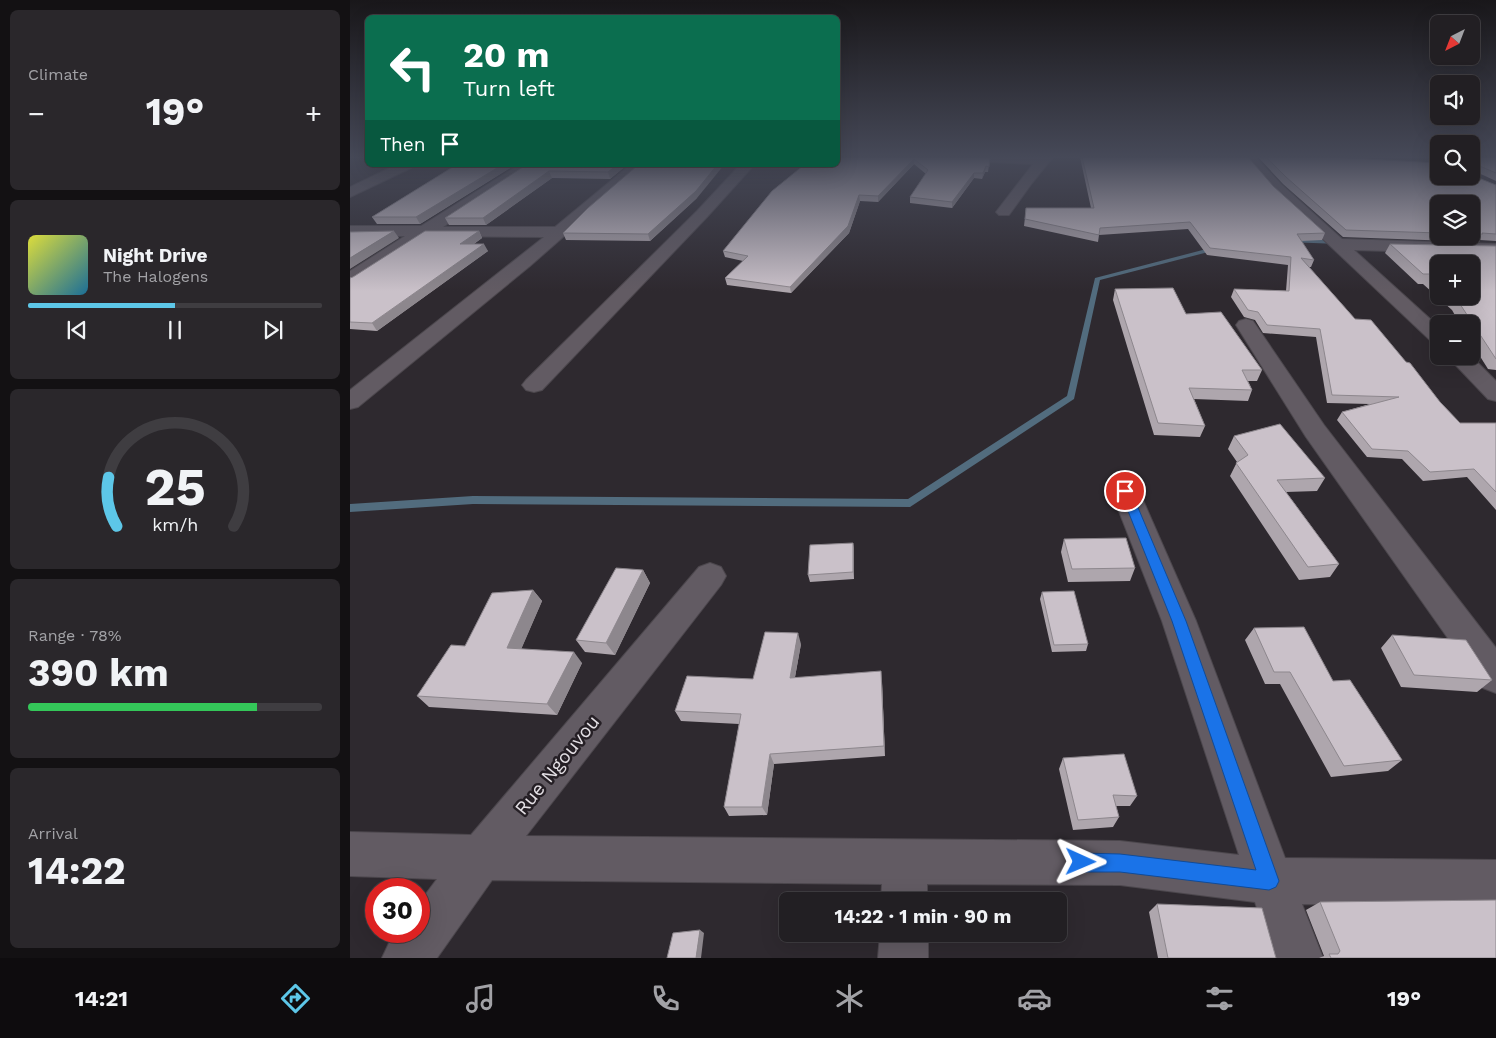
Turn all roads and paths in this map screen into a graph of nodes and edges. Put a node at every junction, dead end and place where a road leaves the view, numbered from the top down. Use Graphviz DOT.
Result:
graph roads {
  1 [pos="471,202"];
  2 [pos="594,202"];
  3 [pos="713,202"];
  4 [pos="1011,202"];
  5 [pos="1292,202"];
  6 [pos="1004,212"];
  7 [pos="350,231"];
  8 [pos="426,231"];
  9 [pos="558,232"];
  10 [pos="1338,244"];
  11 [pos="1496,249"];
  12 [pos="350,279"];
  13 [pos="1246,325"];
  14 [pos="1430,330"];
  15 [pos="1467,365"];
  16 [pos="534,385"];
  17 [pos="1496,394"];
  18 [pos="350,402"];
  19 [pos="1125,491"];
  20 [pos="710,576"];
  21 [pos="1496,676"];
  22 [pos="350,854"];
  23 [pos="481,858"];
  24 [pos="905,881"];
  25 [pos="1269,881"];
  26 [pos="1496,883"];
  27 [pos="904,942"];
  28 [pos="407,958"];
  29 [pos="903,958"];
  30 [pos="1298,958"];
  1 -- 8 [label="street"];
  2 -- 9 [label="street"];
  3 -- 16 [label="street"];
  4 -- 6 [label="street"];
  5 -- 10 [label="street"];
  7 -- 8 [label="street"];
  8 -- 9 [label="street"];
  8 -- 12 [label="street"];
  9 -- 18 [label="street"];
  10 -- 11 [label="street"];
  10 -- 14 [label="street"];
  13 -- 21 [label="street"];
  15 -- 17 [label="street"];
  19 -- 25 [label="street"];
  20 -- 23 [label="street, Rue Ngouvou"];
  22 -- 23 [label="street"];
  23 -- 24 [label="street"];
  23 -- 28 [label="street, Rue Ngouvou"];
  24 -- 25 [label="street"];
  25 -- 26 [label="street"];
  25 -- 30 [label="street"];
  27 -- 29 [label="street"];
}
